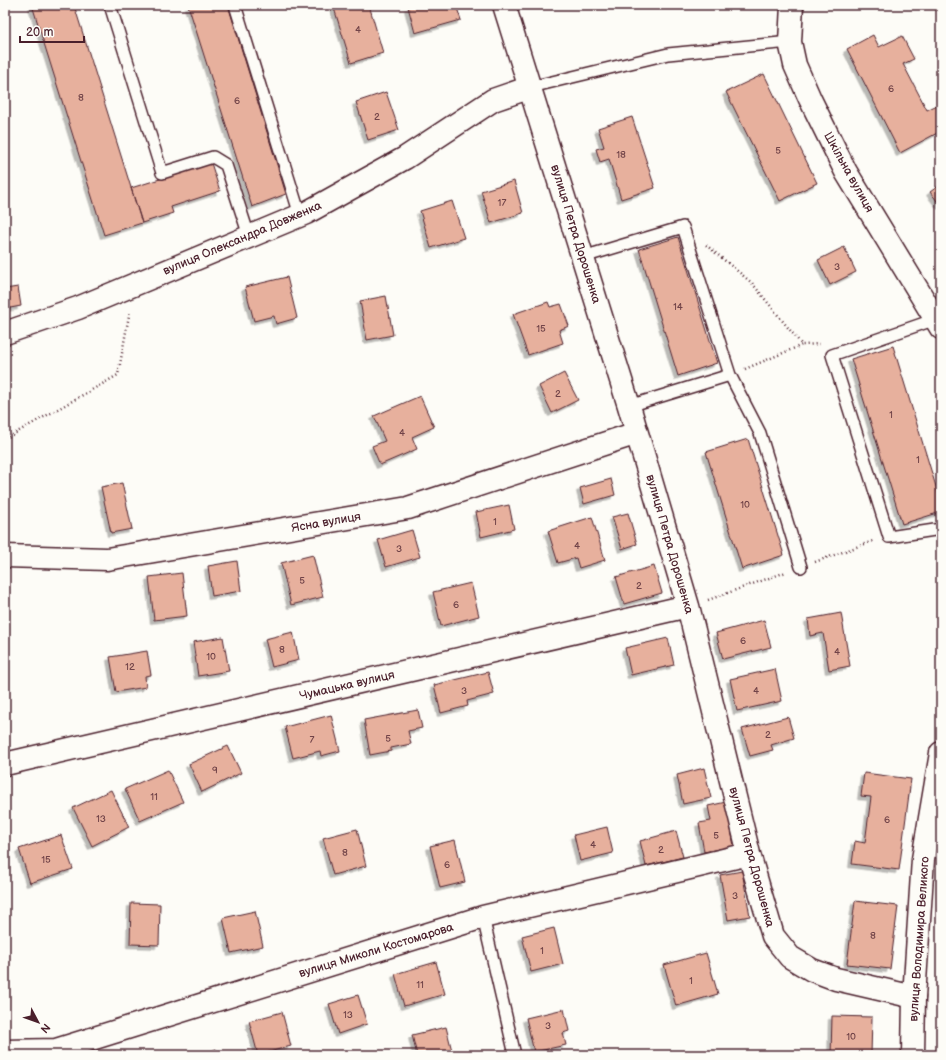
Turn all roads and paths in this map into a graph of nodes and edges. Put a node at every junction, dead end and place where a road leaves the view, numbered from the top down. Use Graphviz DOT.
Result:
graph roads {
  1 [pos="110,5"];
  2 [pos="235,5"];
  3 [pos="504,5"];
  4 [pos="792,5"];
  5 [pos="790,42"];
  6 [pos="531,87"];
  7 [pos="300,215"];
  8 [pos="683,227"];
  9 [pos="249,236"];
  10 [pos="583,257"];
  11 [pos="135,284"];
  12 [pos="938,323"];
  13 [pos="5,334"];
  14 [pos="824,344"];
  15 [pos="802,345"];
  16 [pos="730,375"];
  17 [pos="629,406"];
  18 [pos="637,433"];
  19 [pos="5,439"];
  20 [pos="941,529"];
  21 [pos="873,541"];
  22 [pos="5,556"];
  23 [pos="801,567"];
  24 [pos="688,606"];
  25 [pos="941,753"];
  26 [pos="5,764"];
  27 [pos="749,854"];
  28 [pos="483,917"];
  29 [pos="914,997"];
  30 [pos="5,1051"];
  31 [pos="515,1055"];
  32 [pos="912,1055"];
  1 -- 9 [label="lane"];
  2 -- 7 [label="lane"];
  3 -- 6 [label="street, вулиця Петра Дорошенка"];
  4 -- 5 [label="street, Шкільна вулиця"];
  5 -- 6 [label="lane"];
  5 -- 12 [label="street, Шкільна вулиця"];
  6 -- 7 [label="street, вулиця Олександра Довженка"];
  6 -- 10 [label="street, вулиця Петра Дорошенка"];
  7 -- 9 [label="street, вулиця Олександра Довженка"];
  8 -- 10 [label="lane"];
  8 -- 15 [label="path"];
  8 -- 16 [label="lane"];
  9 -- 11 [label="street, вулиця Олександра Довженка"];
  10 -- 17 [label="street, вулиця Петра Дорошенка"];
  11 -- 13 [label="street, вулиця Олександра Довженка"];
  11 -- 19 [label="path"];
  12 -- 20 [label="lane"];
  14 -- 15 [label="path"];
  15 -- 16 [label="path"];
  16 -- 17 [label="lane"];
  16 -- 23 [label="lane"];
  17 -- 18 [label="street, вулиця Петра Дорошенка"];
  18 -- 22 [label="street, Ясна вулиця"];
  18 -- 24 [label="street, вулиця Петра Дорошенка"];
  21 -- 23 [label="path"];
  23 -- 24 [label="path"];
  24 -- 26 [label="street, Чумацька вулиця"];
  24 -- 27 [label="street, вулиця Петра Дорошенка"];
  25 -- 29 [label="street, вулиця Володимира Великого"];
  27 -- 28 [label="street, вулиця Миколи Костомарова"];
  27 -- 29 [label="street, вулиця Петра Дорошенка"];
  28 -- 30 [label="street, вулиця Миколи Костомарова"];
  28 -- 31 [label="lane"];
  29 -- 32 [label="street, вулиця Володимира Великого"];
}
